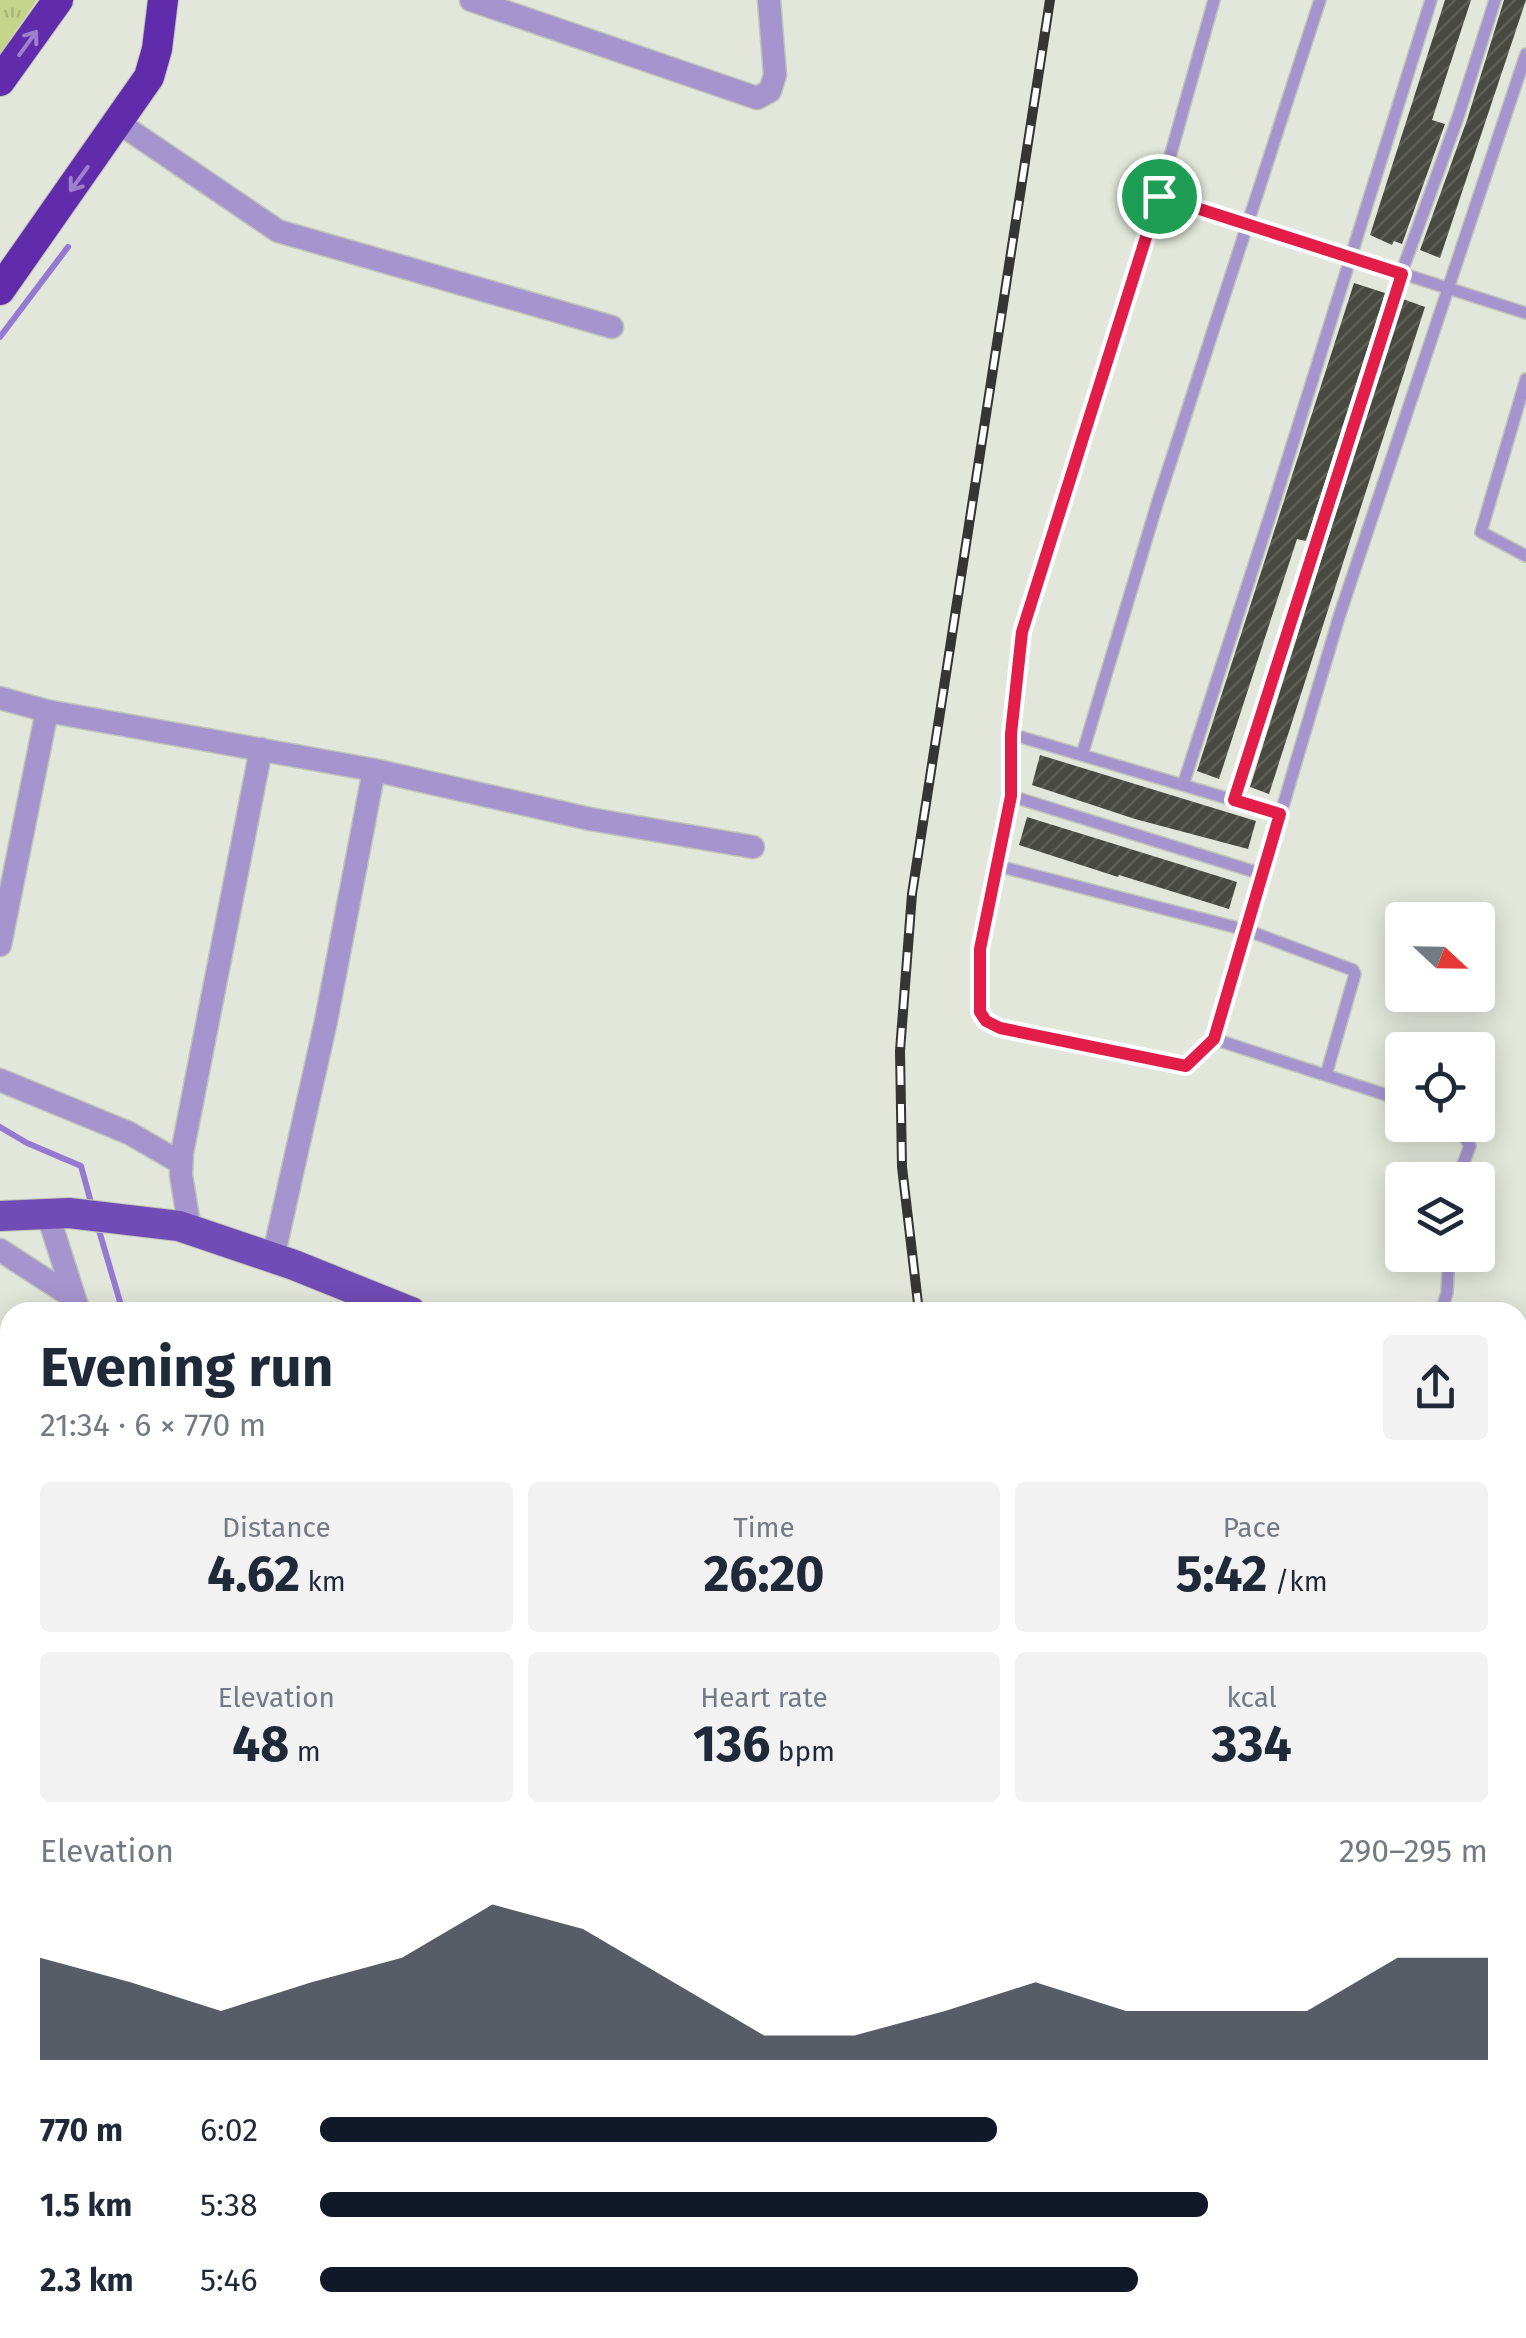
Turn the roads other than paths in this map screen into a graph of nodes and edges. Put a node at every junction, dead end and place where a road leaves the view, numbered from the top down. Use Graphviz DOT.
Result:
graph roads {
  1 [pos="163,0"];
  2 [pos="472,0"];
  3 [pos="769,0"];
  4 [pos="1214,0"];
  5 [pos="1320,0"];
  6 [pos="1431,0"];
  7 [pos="1495,0"];
  8 [pos="60,1"];
  9 [pos="1526,54"];
  10 [pos="0,81"];
  11 [pos="120,122"];
  12 [pos="1159,196"];
  13 [pos="1249,225"];
  14 [pos="1350,257"];
  15 [pos="1402,274"];
  16 [pos="1447,288"];
  17 [pos="0,290"];
  18 [pos="1526,313"];
  19 [pos="612,327"];
  20 [pos="1526,379"];
  21 [pos="1526,556"];
  22 [pos="0,698"];
  23 [pos="47,710"];
  24 [pos="1011,734"];
  25 [pos="261,749"];
  26 [pos="1082,755"];
  27 [pos="374,770"];
  28 [pos="1183,785"];
  29 [pos="1011,796"];
  30 [pos="1234,800"];
  31 [pos="1280,814"];
  32 [pos="754,847"];
  33 [pos="998,866"];
  34 [pos="1262,874"];
  35 [pos="1246,930"];
  36 [pos="0,945"];
  37 [pos="1214,1039"];
  38 [pos="1326,1075"];
  39 [pos="0,1080"];
  40 [pos="1385,1094"];
  41 [pos="180,1163"];
  42 [pos="59,1214"];
  43 [pos="0,1216"];
  44 [pos="184,1228"];
  45 [pos="0,1250"];
  46 [pos="273,1258"];
  47 [pos="1448,1272"];
  48 [pos="72,1302"];
  49 [pos="75,1302"];
  50 [pos="385,1302"];
  51 [pos="1444,1302"];
  1 -- 11 [label="highway"];
  2 -- 3 [label="street"];
  4 -- 12 [label="lane"];
  5 -- 13 [label="lane"];
  6 -- 14 [label="lane"];
  7 -- 15 [label="lane"];
  10 -- 8 [label="highway, one-way"];
  9 -- 16 [label="lane"];
  11 -- 17 [label="highway, one-way"];
  11 -- 19 [label="street"];
  12 -- 13 [label="lane"];
  12 -- 24 [label="lane"];
  13 -- 14 [label="lane"];
  13 -- 26 [label="lane"];
  14 -- 15 [label="lane"];
  14 -- 28 [label="lane"];
  15 -- 16 [label="lane"];
  15 -- 30 [label="lane"];
  16 -- 18 [label="lane"];
  16 -- 31 [label="lane"];
  20 -- 21 [label="lane"];
  22 -- 23 [label="street"];
  23 -- 25 [label="street"];
  23 -- 36 [label="street"];
  24 -- 26 [label="lane"];
  24 -- 29 [label="lane"];
  25 -- 27 [label="street"];
  25 -- 41 [label="street"];
  26 -- 28 [label="lane"];
  27 -- 32 [label="street"];
  27 -- 46 [label="street"];
  28 -- 30 [label="lane"];
  29 -- 33 [label="lane"];
  29 -- 34 [label="lane"];
  30 -- 31 [label="lane"];
  31 -- 34 [label="lane"];
  33 -- 35 [label="lane"];
  33 -- 37 [label="lane"];
  34 -- 35 [label="lane"];
  35 -- 37 [label="lane"];
  35 -- 38 [label="lane"];
  37 -- 38 [label="lane"];
  38 -- 40 [label="lane"];
  39 -- 41 [label="street"];
  41 -- 44 [label="street"];
  42 -- 43 [label="main road"];
  42 -- 44 [label="main road"];
  42 -- 49 [label="street"];
  44 -- 46 [label="main road"];
  45 -- 48 [label="street"];
  46 -- 50 [label="main road"];
  47 -- 51 [label="lane"];
}
